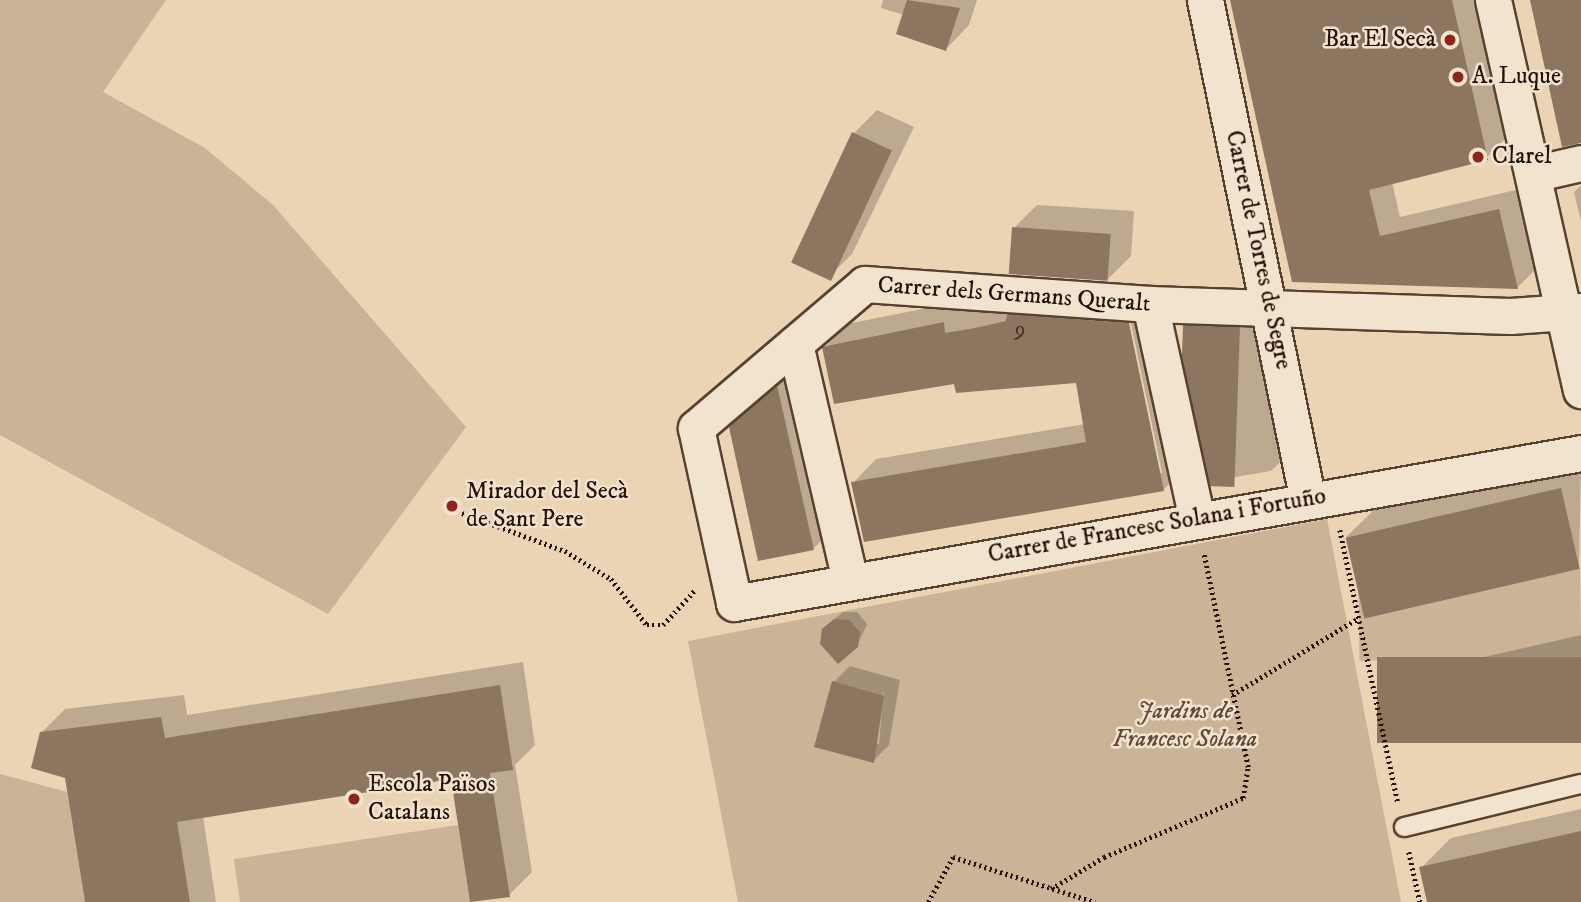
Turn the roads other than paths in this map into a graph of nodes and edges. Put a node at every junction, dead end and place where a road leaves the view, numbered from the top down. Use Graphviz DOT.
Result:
graph roads {
  1 [pos="1205,0"];
  2 [pos="1493,0"];
  3 [pos="1581,163"];
  4 [pos="1533,174"];
  5 [pos="1150,304"];
  6 [pos="1271,306"];
  7 [pos="1573,313"];
  8 [pos="795,344"];
  9 [pos="1581,390"];
  10 [pos="1581,453"];
  11 [pos="1308,500"];
  12 [pos="1198,519"];
  13 [pos="850,581"];
  14 [pos="734,604"];
  15 [pos="1581,784"];
  16 [pos="1404,827"];
  1 -- 6 [label="street, Carrer de Torres de Segre"];
  2 -- 4 [label="street"];
  3 -- 4 [label="street"];
  4 -- 7 [label="street"];
  5 -- 6 [label="street, Carrer dels Germans Queralt"];
  5 -- 8 [label="street, Carrer dels Germans Queralt"];
  5 -- 12 [label="street"];
  6 -- 7 [label="street, Carrer dels Germans Queralt"];
  6 -- 11 [label="street, Carrer de Torres de Segre"];
  7 -- 9 [label="street"];
  8 -- 13 [label="street"];
  8 -- 14 [label="street, Carrer dels Germans Queralt"];
  10 -- 11 [label="street, Carrer de Francesc Solana i Fortuño"];
  11 -- 12 [label="street, Carrer de Francesc Solana i Fortuño"];
  12 -- 13 [label="street, Carrer de Francesc Solana i Fortuño"];
  13 -- 14 [label="street, Carrer de Francesc Solana i Fortuño"];
  15 -- 16 [label="lane"];
}
